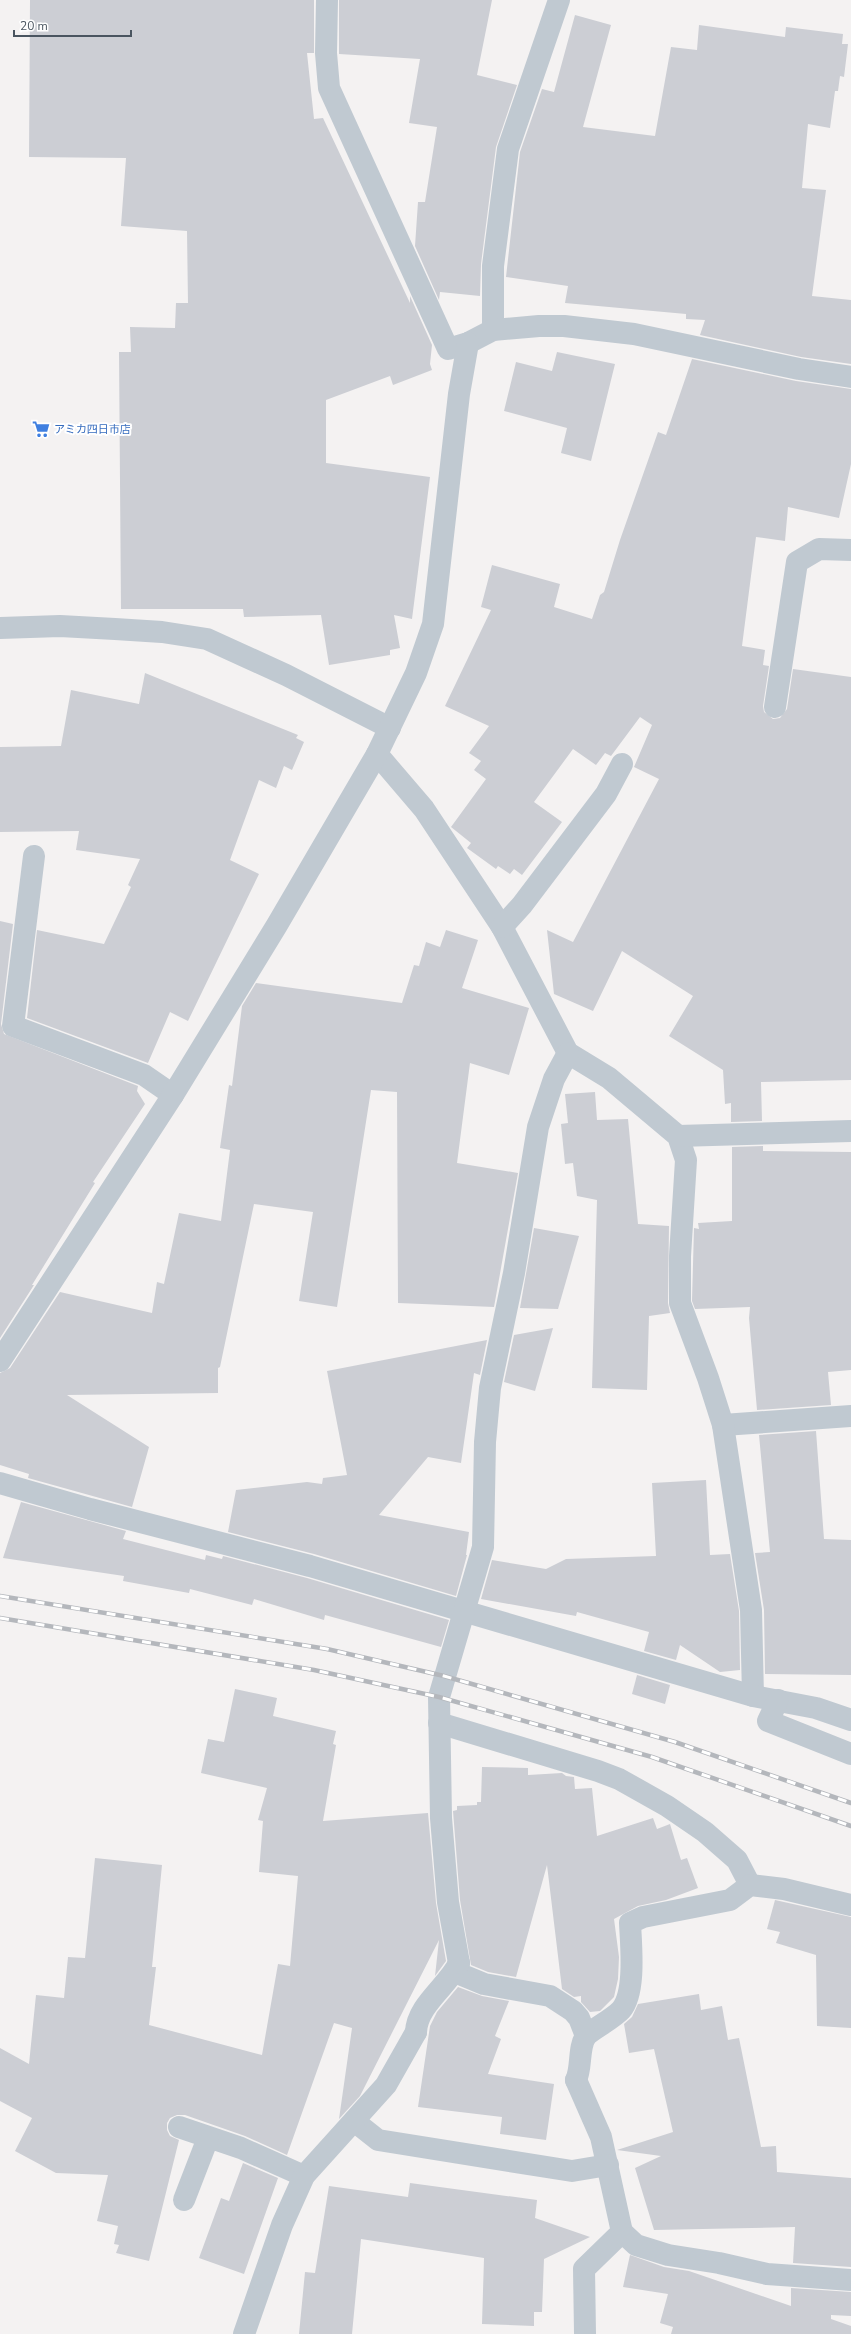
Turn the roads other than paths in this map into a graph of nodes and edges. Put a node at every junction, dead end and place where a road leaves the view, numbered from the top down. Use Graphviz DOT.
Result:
graph roads {
  1 [pos="327,0"];
  2 [pos="558,0"];
  3 [pos="493,330"];
  4 [pos="468,343"];
  5 [pos="851,377"];
  6 [pos="851,550"];
  7 [pos="0,628"];
  8 [pos="775,707"];
  9 [pos="390,728"];
  10 [pos="377,754"];
  11 [pos="622,764"];
  12 [pos="34,856"];
  13 [pos="502,927"];
  14 [pos="568,1053"];
  15 [pos="173,1095"];
  16 [pos="851,1131"];
  17 [pos="678,1136"];
  18 [pos="0,1361"];
  19 [pos="851,1416"];
  20 [pos="723,1425"];
  21 [pos="0,1483"];
  22 [pos="466,1611"];
  23 [pos="753,1696"];
  24 [pos="778,1700"];
  25 [pos="851,1720"];
  26 [pos="439,1723"];
  27 [pos="851,1754"];
  28 [pos="750,1884"];
  29 [pos="851,1905"];
  30 [pos="457,1968"];
  31 [pos="586,2036"];
  32 [pos="354,2121"];
  33 [pos="179,2126"];
  34 [pos="208,2138"];
  35 [pos="608,2165"];
  36 [pos="304,2176"];
  37 [pos="184,2200"];
  38 [pos="622,2232"];
  39 [pos="851,2280"];
  40 [pos="586,2333"];
  41 [pos="244,2334"];
  1 -- 4 [label="street"];
  2 -- 3 [label="street"];
  3 -- 4 [label="street"];
  3 -- 5 [label="street"];
  4 -- 9 [label="street"];
  6 -- 8 [label="street"];
  7 -- 9 [label="street"];
  9 -- 10 [label="street"];
  10 -- 13 [label="street"];
  10 -- 15 [label="street"];
  11 -- 13 [label="street"];
  12 -- 15 [label="street"];
  13 -- 14 [label="street"];
  14 -- 17 [label="street"];
  14 -- 22 [label="street"];
  15 -- 18 [label="street"];
  16 -- 17 [label="street"];
  17 -- 20 [label="street"];
  19 -- 20 [label="street"];
  20 -- 23 [label="street"];
  21 -- 22 [label="street"];
  22 -- 23 [label="street"];
  22 -- 26 [label="street"];
  23 -- 24 [label="street"];
  24 -- 25 [label="street"];
  24 -- 27 [label="street"];
  26 -- 28 [label="street"];
  26 -- 30 [label="street"];
  28 -- 29 [label="street"];
  28 -- 31 [label="street"];
  30 -- 31 [label="street"];
  30 -- 32 [label="street"];
  31 -- 35 [label="street"];
  32 -- 35 [label="street"];
  32 -- 36 [label="street"];
  33 -- 34 [label="street"];
  34 -- 36 [label="street"];
  34 -- 37 [label="street"];
  35 -- 38 [label="street"];
  36 -- 41 [label="street"];
  38 -- 39 [label="street"];
  38 -- 40 [label="street"];
}
